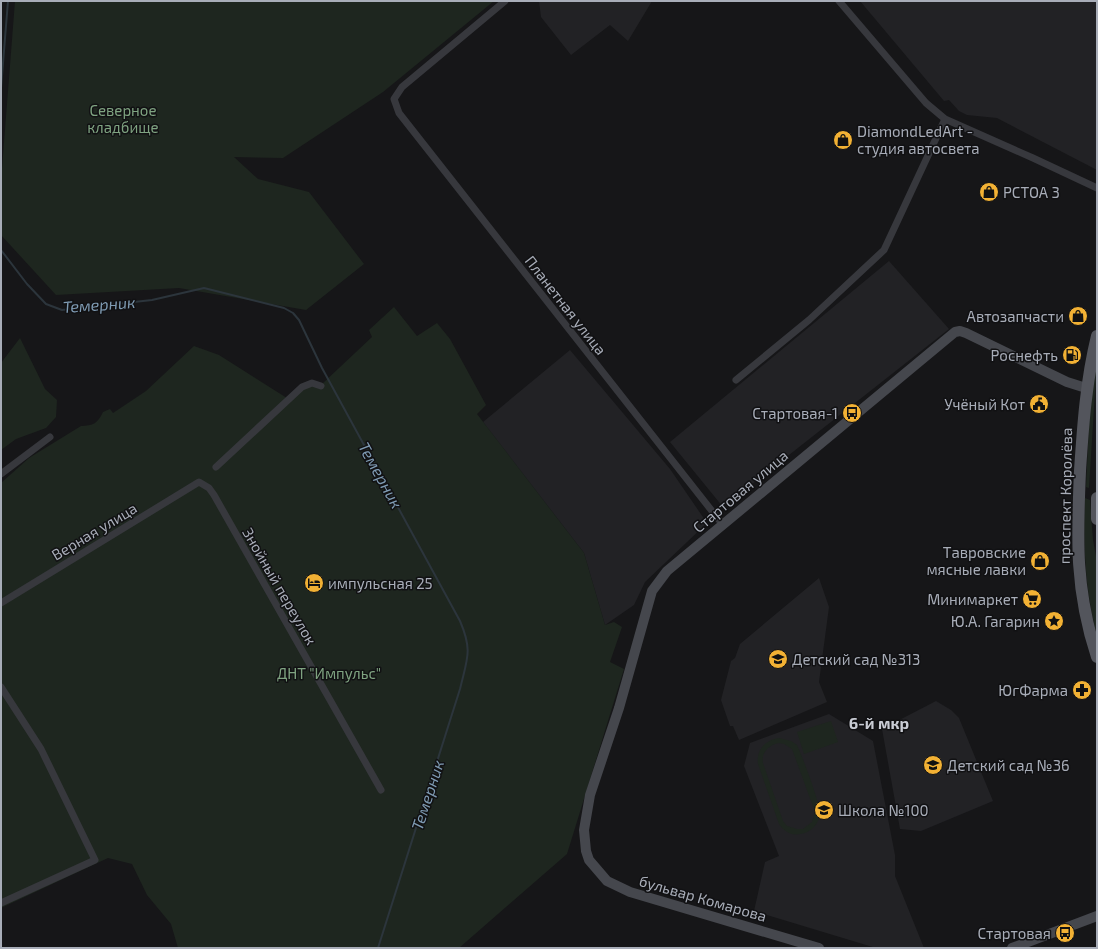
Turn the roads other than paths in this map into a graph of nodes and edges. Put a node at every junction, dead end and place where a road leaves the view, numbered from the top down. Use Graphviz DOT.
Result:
graph roads {
  1 [pos="506,1"];
  2 [pos="839,1"];
  3 [pos="945,119"];
  4 [pos="1097,188"];
  5 [pos="1097,336"];
  6 [pos="736,380"];
  7 [pos="321,386"];
  8 [pos="1086,388"];
  9 [pos="50,437"];
  10 [pos="216,467"];
  11 [pos="1,474"];
  12 [pos="200,482"];
  13 [pos="1080,489"];
  14 [pos="1097,492"];
  15 [pos="1097,498"];
  16 [pos="1097,519"];
  17 [pos="723,525"];
  18 [pos="1,602"];
  19 [pos="1097,657"];
  20 [pos="1,687"];
  21 [pos="381,790"];
  22 [pos="589,860"];
  23 [pos="1,903"];
  24 [pos="1097,916"];
  25 [pos="819,948"];
  26 [pos="1012,948"];
  1 -- 17 [label="street, Планетная улица"];
  2 -- 3 [label="street"];
  3 -- 4 [label="street"];
  3 -- 6 [label="street"];
  5 -- 8 [label="main road, проспект Королёва"];
  7 -- 10 [label="street"];
  8 -- 13 [label="main road, проспект Королёва"];
  8 -- 17 [label="street, Стартовая улица"];
  9 -- 11 [label="street"];
  12 -- 18 [label="street, Верная улица"];
  12 -- 21 [label="street, Знойный переулок"];
  13 -- 14 [label="main road"];
  13 -- 19 [label="main road, проспект Королёва"];
  15 -- 16 [label="main road"];
  17 -- 22 [label="street, Стартовая улица"];
  20 -- 23 [label="street"];
  22 -- 25 [label="street, бульвар Комарова"];
  24 -- 26 [label="street"];
}
